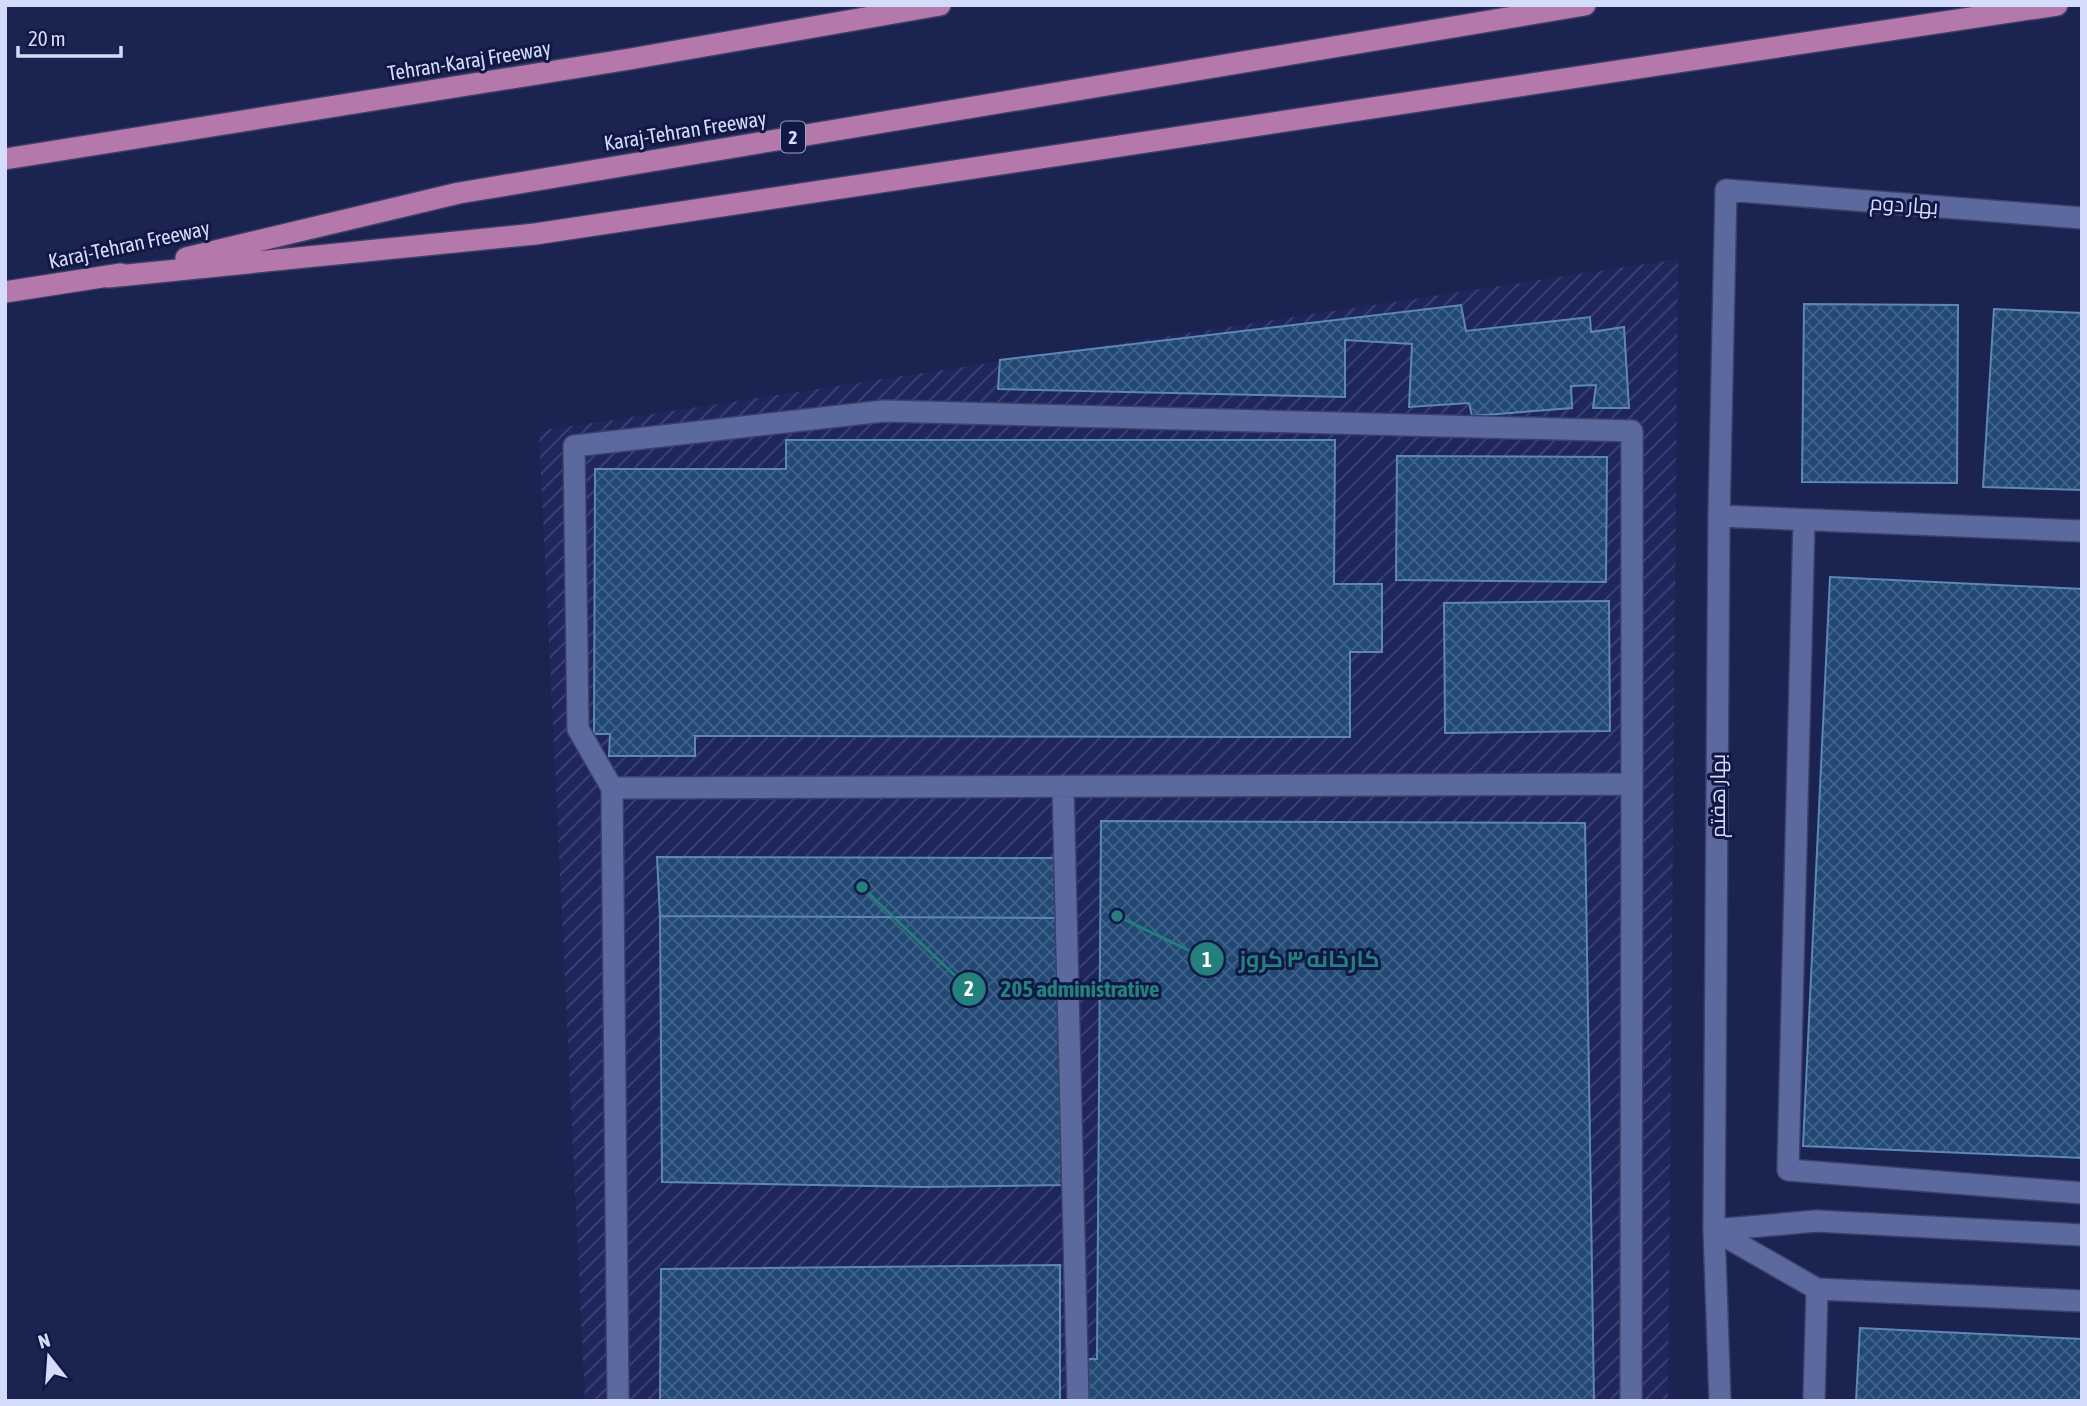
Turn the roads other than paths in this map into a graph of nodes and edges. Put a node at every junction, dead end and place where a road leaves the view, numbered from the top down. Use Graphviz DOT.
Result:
graph roads {
  1 [pos="940,5"];
  2 [pos="1585,5"];
  3 [pos="2057,5"];
  4 [pos="5,159"];
  5 [pos="1726,190"];
  6 [pos="2082,218"];
  7 [pos="108,276"];
  8 [pos="5,292"];
  9 [pos="1719,516"];
  10 [pos="1804,520"];
  11 [pos="2082,531"];
  12 [pos="1632,784"];
  13 [pos="1063,786"];
  14 [pos="612,788"];
  15 [pos="2082,1193"];
  16 [pos="1714,1230"];
  17 [pos="2082,1235"];
  18 [pos="1816,1289"];
  19 [pos="2082,1301"];
  20 [pos="618,1401"];
  21 [pos="1078,1401"];
  22 [pos="1631,1401"];
  23 [pos="1720,1401"];
  24 [pos="1814,1401"];
  1 -- 4 [label="highway, Tehran-Karaj Freeway"];
  2 -- 7 [label="highway, Karaj-Tehran Freeway / 2"];
  3 -- 7 [label="highway"];
  5 -- 6 [label="street, بهار دوم"];
  5 -- 9 [label="street, بهار هفتم"];
  7 -- 8 [label="highway, Karaj-Tehran Freeway / 2"];
  9 -- 10 [label="street"];
  9 -- 16 [label="street, بهار هفتم"];
  10 -- 11 [label="street"];
  10 -- 15 [label="street"];
  12 -- 13 [label="street"];
  12 -- 14 [label="street"];
  12 -- 22 [label="street"];
  13 -- 14 [label="street"];
  13 -- 21 [label="street"];
  14 -- 20 [label="street"];
  16 -- 17 [label="street"];
  16 -- 18 [label="street"];
  16 -- 23 [label="street, بهار هفتم"];
  18 -- 19 [label="street"];
  18 -- 24 [label="street"];
}
